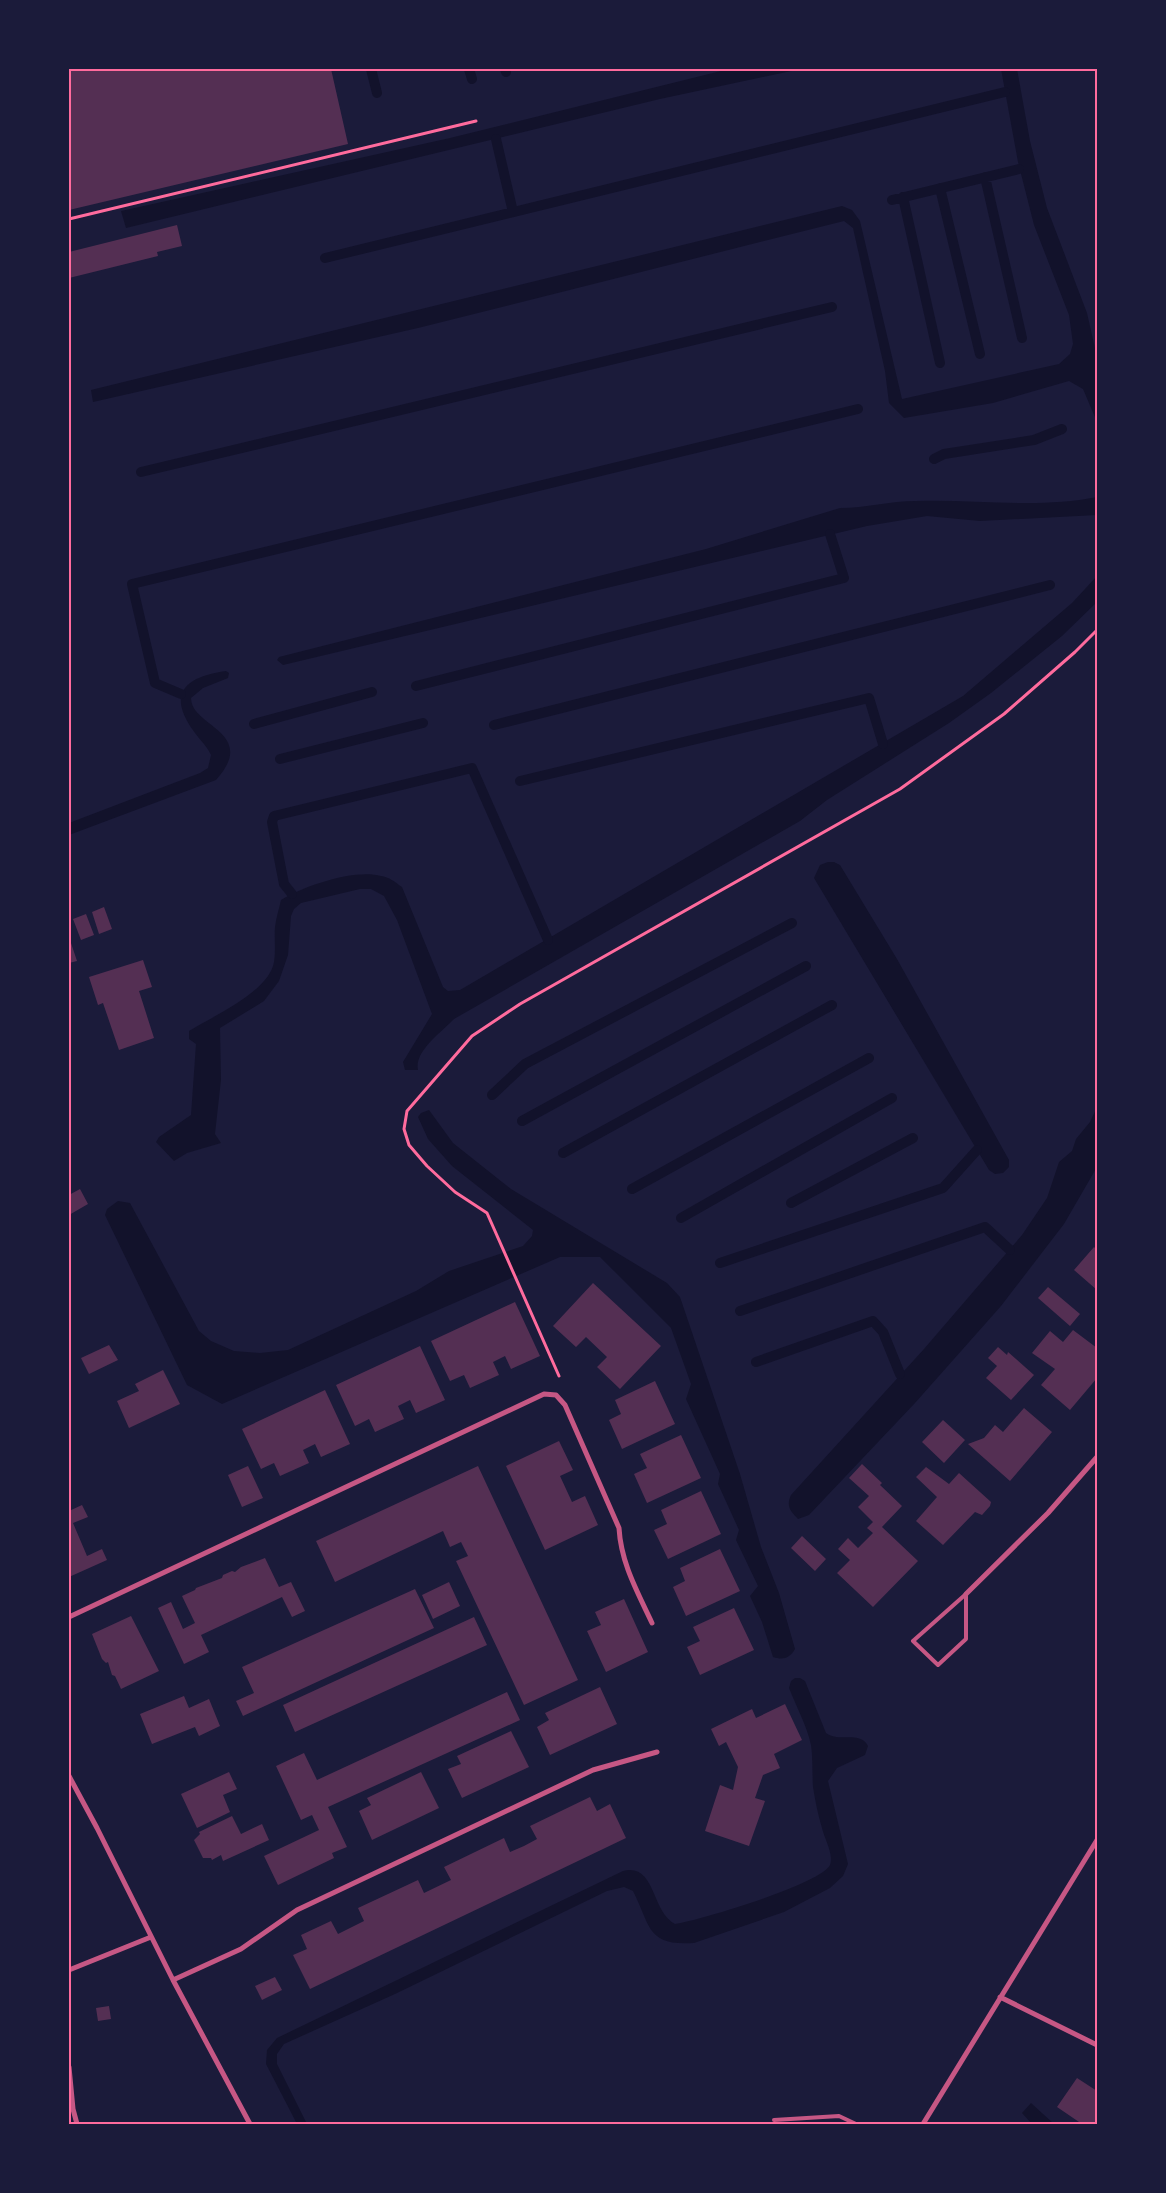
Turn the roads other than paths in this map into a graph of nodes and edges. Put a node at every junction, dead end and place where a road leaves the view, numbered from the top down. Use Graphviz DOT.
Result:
graph roads {
  1 [pos="1097,1458"];
  2 [pos="966,1594"];
  3 [pos="69,1617"];
  4 [pos="652,1623"];
  5 [pos="656,1752"];
  6 [pos="69,1776"];
  7 [pos="1097,1840"];
  8 [pos="151,1937"];
  9 [pos="69,1970"];
  10 [pos="172,1980"];
  11 [pos="1000,1996"];
  12 [pos="1097,2045"];
  13 [pos="69,2067"];
  14 [pos="774,2120"];
  15 [pos="77,2124"];
  16 [pos="250,2124"];
  17 [pos="856,2124"];
  18 [pos="923,2124"];
  1 -- 2 [label="street"];
  2 -- 2 [label="lane"];
  3 -- 4 [label="street"];
  5 -- 10 [label="street"];
  6 -- 8 [label="street"];
  7 -- 11 [label="street"];
  8 -- 9 [label="street"];
  8 -- 10 [label="street"];
  10 -- 16 [label="street"];
  11 -- 12 [label="street"];
  11 -- 18 [label="street"];
  13 -- 15 [label="street"];
  14 -- 17 [label="lane"];
}
